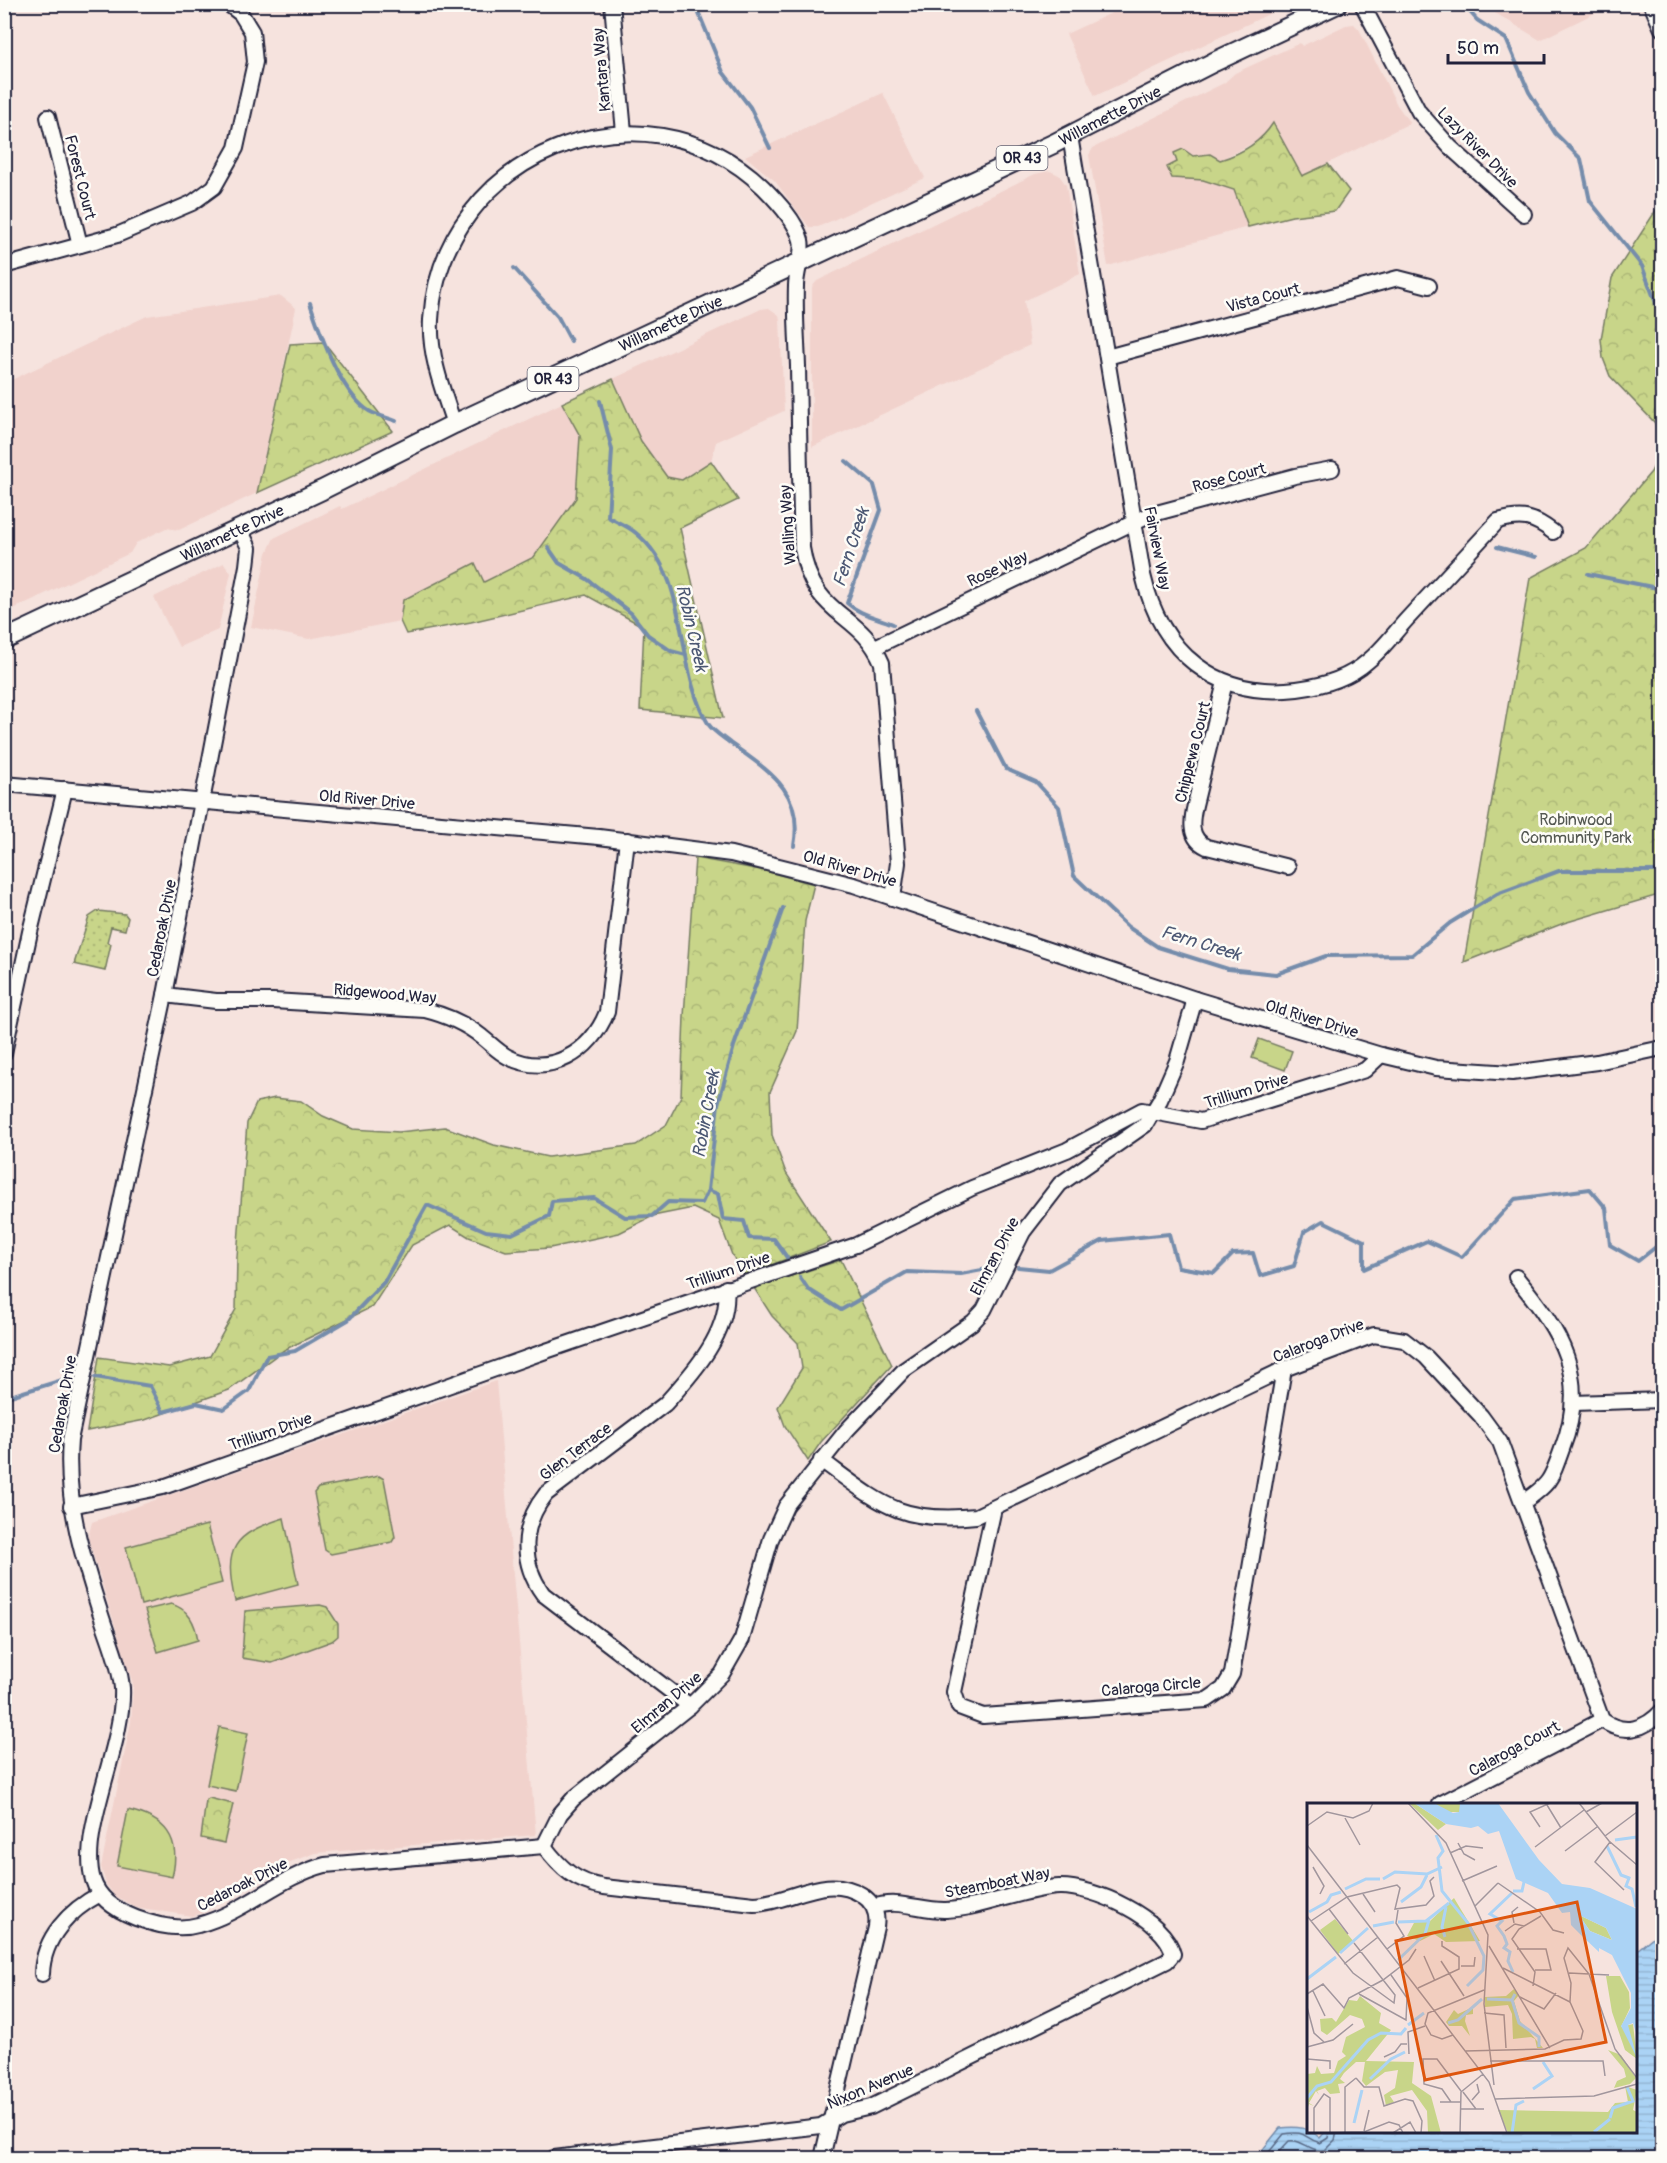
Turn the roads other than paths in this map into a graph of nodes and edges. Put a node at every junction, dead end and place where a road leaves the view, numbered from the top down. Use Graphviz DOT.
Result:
graph roads {
  1 [pos="228,4"];
  2 [pos="612,4"];
  3 [pos="1336,4"];
  4 [pos="1362,4"];
  5 [pos="1651,4"];
  6 [pos="1662,29"];
  7 [pos="48,117"];
  8 [pos="624,132"];
  9 [pos="1070,135"];
  10 [pos="1524,214"];
  11 [pos="80,244"];
  12 [pos="799,264"];
  13 [pos="4,266"];
  14 [pos="1429,286"];
  15 [pos="1107,357"];
  16 [pos="454,424"];
  17 [pos="1332,469"];
  18 [pos="1135,522"];
  19 [pos="240,529"];
  20 [pos="1553,532"];
  21 [pos="4,640"];
  22 [pos="875,646"];
  23 [pos="1226,682"];
  24 [pos="4,784"];
  25 [pos="65,789"];
  26 [pos="204,802"];
  27 [pos="627,840"];
  28 [pos="1288,867"];
  29 [pos="893,898"];
  30 [pos="165,995"];
  31 [pos="1195,999"];
  32 [pos="1662,1047"];
  33 [pos="4,1053"];
  34 [pos="1381,1055"];
  35 [pos="1153,1113"];
  36 [pos="1516,1277"];
  37 [pos="726,1288"];
  38 [pos="1284,1369"];
  39 [pos="1662,1400"];
  40 [pos="1574,1403"];
  41 [pos="821,1460"];
  42 [pos="1522,1503"];
  43 [pos="71,1506"];
  44 [pos="994,1508"];
  45 [pos="690,1707"];
  46 [pos="1662,1711"];
  47 [pos="1602,1720"];
  48 [pos="1442,1803"];
  49 [pos="544,1846"];
  50 [pos="100,1894"];
  51 [pos="874,1907"];
  52 [pos="1173,1956"];
  53 [pos="42,1974"];
  54 [pos="831,2121"];
  55 [pos="554,2158"];
  56 [pos="822,2158"];
  1 -- 11 [label="street"];
  2 -- 8 [label="street, Kantara Way"];
  3 -- 9 [label="main road, Willamette Drive / OR 43"];
  4 -- 10 [label="street, Lazy River Drive"];
  5 -- 6 [label="street"];
  7 -- 11 [label="street, Forest Court"];
  8 -- 12 [label="street, Walling Way"];
  8 -- 16 [label="street"];
  9 -- 12 [label="main road, Willamette Drive / OR 43"];
  9 -- 15 [label="street, Fairview Way"];
  11 -- 13 [label="street"];
  12 -- 16 [label="main road, Willamette Drive / OR 43"];
  12 -- 22 [label="street, Walling Way"];
  14 -- 15 [label="street, Vista Court"];
  15 -- 18 [label="street, Fairview Way"];
  16 -- 19 [label="main road, Willamette Drive / OR 43"];
  17 -- 18 [label="street, Rose Court"];
  18 -- 22 [label="street, Rose Way"];
  18 -- 23 [label="street, Fairview Way"];
  19 -- 21 [label="main road, Willamette Drive / OR 43"];
  19 -- 26 [label="street, Cedaroak Drive"];
  20 -- 23 [label="street, Fairview Way"];
  22 -- 29 [label="street"];
  23 -- 28 [label="street, Chippewa Court"];
  24 -- 25 [label="street, Old River Drive"];
  25 -- 26 [label="street, Old River Drive"];
  25 -- 33 [label="street"];
  26 -- 27 [label="street, Old River Drive"];
  26 -- 30 [label="street, Cedaroak Drive"];
  27 -- 29 [label="street, Old River Drive"];
  27 -- 30 [label="street, Ridgewood Way"];
  29 -- 31 [label="street, Old River Drive"];
  30 -- 43 [label="street, Cedaroak Drive"];
  31 -- 34 [label="street, Old River Drive"];
  31 -- 35 [label="street, Elmran Drive"];
  32 -- 34 [label="street, Old River Drive"];
  34 -- 35 [label="street, Trillium Drive"];
  35 -- 37 [label="street, Trillium Drive"];
  35 -- 41 [label="street, Elmran Drive"];
  36 -- 40 [label="street"];
  37 -- 43 [label="street, Trillium Drive"];
  37 -- 45 [label="street, Glen Terrace"];
  38 -- 42 [label="street, Calaroga Drive"];
  38 -- 44 [label="street, Calaroga Drive"];
  38 -- 44 [label="street, Calaroga Circle"];
  39 -- 40 [label="street"];
  40 -- 42 [label="street"];
  41 -- 44 [label="street, Calaroga Drive"];
  41 -- 45 [label="street, Elmran Drive"];
  42 -- 47 [label="street, Calaroga Drive"];
  43 -- 50 [label="street, Cedaroak Drive"];
  45 -- 49 [label="street, Elmran Drive"];
  46 -- 47 [label="street"];
  47 -- 48 [label="street, Calaroga Court"];
  49 -- 50 [label="street, Cedaroak Drive"];
  49 -- 51 [label="street"];
  50 -- 53 [label="street"];
  51 -- 52 [label="street, Steamboat Way"];
  51 -- 54 [label="street"];
  52 -- 54 [label="street, Nixon Avenue"];
  54 -- 55 [label="street, Nixon Avenue"];
  54 -- 56 [label="street"];
}
